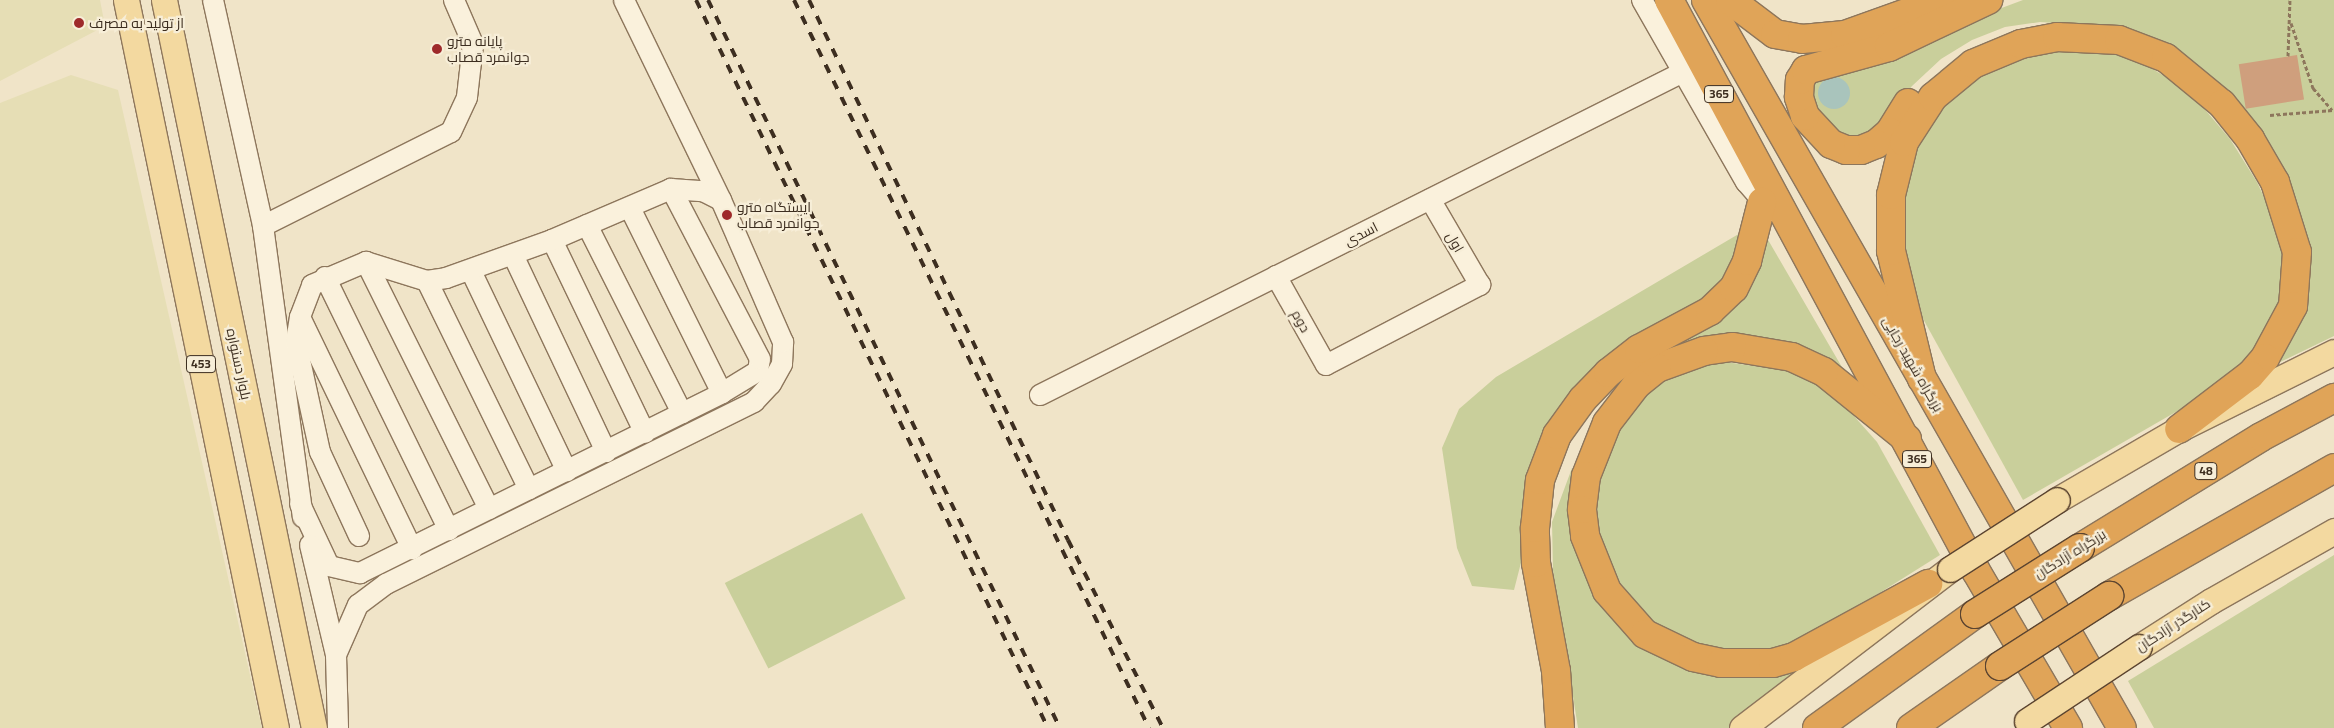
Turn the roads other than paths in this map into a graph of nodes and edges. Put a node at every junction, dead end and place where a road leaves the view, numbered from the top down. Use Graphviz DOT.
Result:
graph roads {
  1 [pos="126,0"];
  2 [pos="164,0"];
  3 [pos="213,0"];
  4 [pos="454,0"];
  5 [pos="624,0"];
  6 [pos="1642,0"];
  7 [pos="1669,0"];
  8 [pos="1706,0"];
  9 [pos="1730,0"];
  10 [pos="1943,0"];
  11 [pos="1988,0"];
  12 [pos="2057,37"];
  13 [pos="1683,72"];
  14 [pos="671,190"];
  15 [pos="1430,199"];
  16 [pos="721,200"];
  17 [pos="1762,202"];
  18 [pos="630,208"];
  19 [pos="1787,220"];
  20 [pos="587,225"];
  21 [pos="263,226"];
  22 [pos="552,240"];
  23 [pos="512,255"];
  24 [pos="366,262"];
  25 [pos="471,271"];
  26 [pos="325,276"];
  27 [pos="1276,276"];
  28 [pos="427,281"];
  29 [pos="300,317"];
  30 [pos="2334,352"];
  31 [pos="1326,365"];
  32 [pos="1922,378"];
  33 [pos="722,393"];
  34 [pos="1040,395"];
  35 [pos="2334,398"];
  36 [pos="682,413"];
  37 [pos="2178,429"];
  38 [pos="644,433"];
  39 [pos="1907,439"];
  40 [pos="606,452"];
  41 [pos="2334,468"];
  42 [pos="567,471"];
  43 [pos="529,490"];
  44 [pos="300,504"];
  45 [pos="489,509"];
  46 [pos="449,530"];
  47 [pos="2334,531"];
  48 [pos="359,536"];
  49 [pos="412,549"];
  50 [pos="1928,584"];
  51 [pos="336,655"];
  52 [pos="2022,724"];
  53 [pos="2121,724"];
  54 [pos="276,728"];
  55 [pos="314,728"];
  56 [pos="338,728"];
  57 [pos="1560,728"];
  58 [pos="1742,728"];
  59 [pos="1817,728"];
  60 [pos="1911,728"];
  61 [pos="2068,728"];
  1 -- 54 [label="main road, 453"];
  2 -- 55 [label="main road, بلوار دستواره / 453"];
  3 -- 21 [label="street"];
  4 -- 21 [label="street"];
  5 -- 16 [label="street"];
  6 -- 13 [label="street"];
  7 -- 19 [label="highway, 365"];
  8 -- 32 [label="highway, بزرگراه شهید رجایی / 365"];
  9 -- 10 [label="highway"];
  11 -- 12 [label="highway"];
  12 -- 32 [label="highway"];
  12 -- 37 [label="highway"];
  13 -- 15 [label="street, اسدی"];
  13 -- 17 [label="street"];
  14 -- 16 [label="street"];
  14 -- 18 [label="street"];
  14 -- 33 [label="street"];
  15 -- 27 [label="street, اسدی"];
  15 -- 31 [label="street, اول"];
  16 -- 51 [label="street"];
  17 -- 19 [label="street"];
  17 -- 57 [label="highway"];
  18 -- 20 [label="street"];
  18 -- 33 [label="street"];
  19 -- 39 [label="highway, 365"];
  20 -- 22 [label="street"];
  20 -- 36 [label="street"];
  21 -- 44 [label="street"];
  22 -- 23 [label="street"];
  22 -- 38 [label="street"];
  23 -- 25 [label="street"];
  23 -- 40 [label="street"];
  24 -- 26 [label="street"];
  24 -- 28 [label="street"];
  24 -- 45 [label="street"];
  25 -- 28 [label="street"];
  25 -- 42 [label="street"];
  26 -- 29 [label="street"];
  26 -- 46 [label="street"];
  27 -- 31 [label="street, دوم"];
  27 -- 34 [label="street, اسدی"];
  28 -- 43 [label="street"];
  29 -- 48 [label="street"];
  29 -- 49 [label="street"];
  30 -- 37 [label="main road"];
  32 -- 53 [label="highway, بزرگراه شهید رجایی / 365"];
  33 -- 36 [label="street"];
  35 -- 59 [label="highway, بزرگراه آزادگان / 48, bridge"];
  36 -- 38 [label="street"];
  37 -- 50 [label="main road, bridge"];
  38 -- 40 [label="street"];
  39 -- 50 [label="highway"];
  39 -- 61 [label="highway, 365"];
  40 -- 42 [label="street"];
  41 -- 60 [label="highway, bridge"];
  42 -- 43 [label="street"];
  43 -- 45 [label="street"];
  44 -- 49 [label="street"];
  44 -- 51 [label="street"];
  45 -- 46 [label="street"];
  46 -- 49 [label="street"];
  47 -- 52 [label="main road, کنارگذر آزادگان, bridge"];
  50 -- 58 [label="main road"];
  51 -- 56 [label="street"];
}
